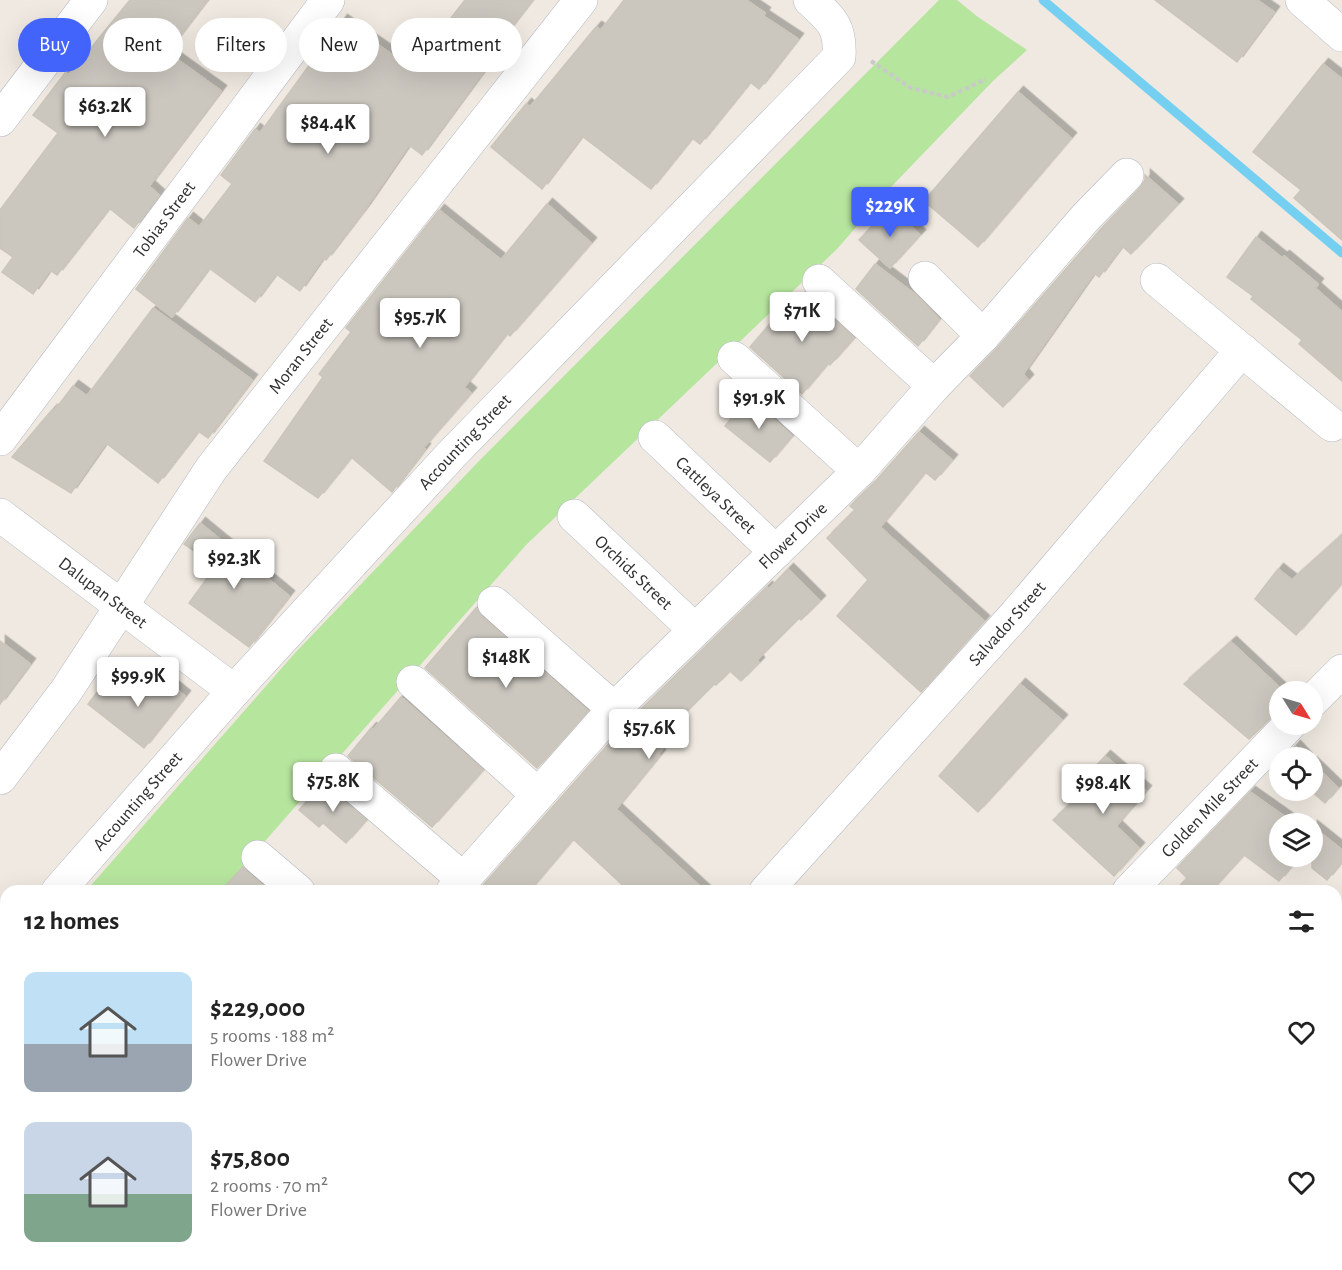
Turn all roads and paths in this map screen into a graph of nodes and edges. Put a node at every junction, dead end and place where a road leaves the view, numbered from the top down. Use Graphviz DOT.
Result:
graph roads {
  1 [pos="91,0"];
  2 [pos="328,0"];
  3 [pos="581,0"];
  4 [pos="810,0"];
  5 [pos="1302,0"];
  6 [pos="1342,35"];
  7 [pos="839,57"];
  8 [pos="986,79"];
  9 [pos="0,120"];
  10 [pos="1127,175"];
  11 [pos="925,278"];
  12 [pos="1157,280"];
  13 [pos="819,282"];
  14 [pos="983,336"];
  15 [pos="1242,350"];
  16 [pos="734,358"];
  17 [pos="934,386"];
  18 [pos="1332,426"];
  19 [pos="655,437"];
  20 [pos="0,439"];
  21 [pos="859,471"];
  22 [pos="0,515"];
  23 [pos="574,516"];
  24 [pos="776,552"];
  25 [pos="494,603"];
  26 [pos="123,606"];
  27 [pos="695,630"];
  28 [pos="1342,670"];
  29 [pos="413,682"];
  30 [pos="1323,690"];
  31 [pos="234,691"];
  32 [pos="614,709"];
  33 [pos="1279,735"];
  34 [pos="336,770"];
  35 [pos="0,778"];
  36 [pos="537,794"];
  37 [pos="258,857"];
  38 [pos="63,885"];
  39 [pos="291,885"];
  40 [pos="458,885"];
  41 [pos="771,885"];
  42 [pos="1135,885"];
  1 -- 9 [label="street"];
  2 -- 20 [label="street, Tobias Street"];
  3 -- 26 [label="street, Moran Street"];
  4 -- 7 [label="street"];
  5 -- 6 [label="street"];
  7 -- 8 [label="path"];
  7 -- 31 [label="street, Accounting Street"];
  10 -- 14 [label="street, Flower Drive"];
  11 -- 14 [label="street"];
  12 -- 15 [label="street"];
  13 -- 17 [label="street"];
  14 -- 17 [label="street, Flower Drive"];
  15 -- 18 [label="street"];
  15 -- 41 [label="street, Salvador Street"];
  16 -- 21 [label="street"];
  17 -- 21 [label="street, Flower Drive"];
  19 -- 24 [label="street, Cattleya Street"];
  21 -- 24 [label="street, Flower Drive"];
  22 -- 26 [label="street, Dalupan Street"];
  23 -- 27 [label="street, Orchids Street"];
  24 -- 27 [label="street, Flower Drive"];
  25 -- 32 [label="street"];
  26 -- 31 [label="street, Dalupan Street"];
  26 -- 35 [label="street, Moran Street"];
  27 -- 32 [label="street, Flower Drive"];
  28 -- 30 [label="street"];
  29 -- 36 [label="street"];
  31 -- 38 [label="street, Accounting Street"];
  32 -- 36 [label="street, Flower Drive"];
  33 -- 42 [label="street, Golden Mile Street"];
  34 -- 40 [label="street"];
  36 -- 40 [label="street, Flower Drive"];
  37 -- 39 [label="street"];
}
